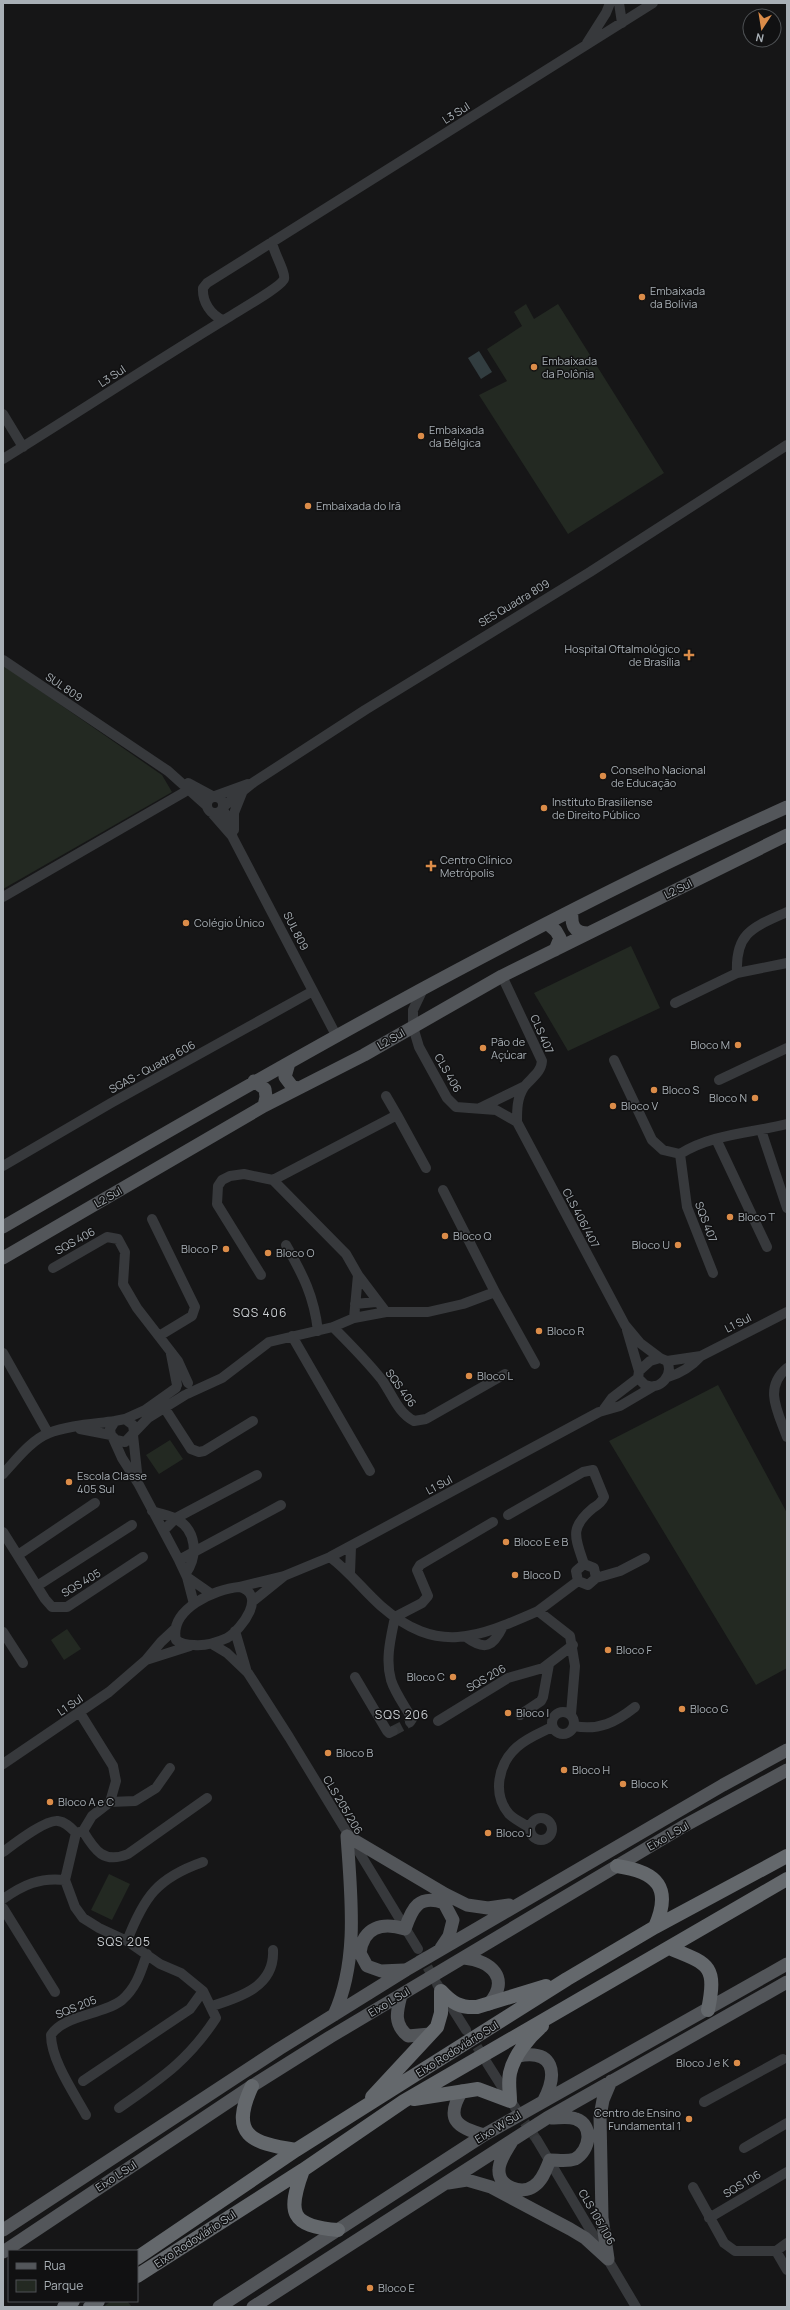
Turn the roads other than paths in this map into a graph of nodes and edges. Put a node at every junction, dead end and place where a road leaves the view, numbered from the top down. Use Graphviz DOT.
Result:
graph roads {
  1 [pos="611,3"];
  2 [pos="619,3"];
  3 [pos="653,3"];
  4 [pos="622,23"];
  5 [pos="611,30"];
  6 [pos="586,45"];
  7 [pos="268,245"];
  8 [pos="219,318"];
  9 [pos="3,414"];
  10 [pos="787,445"];
  11 [pos="23,447"];
  12 [pos="3,459"];
  13 [pos="3,660"];
  14 [pos="254,782"];
  15 [pos="190,787"];
  16 [pos="243,792"];
  17 [pos="214,797"];
  18 [pos="223,807"];
  19 [pos="787,807"];
  20 [pos="209,809"];
  21 [pos="787,835"];
  22 [pos="233,838"];
  23 [pos="3,896"];
  24 [pos="572,911"];
  25 [pos="787,912"];
  26 [pos="548,924"];
  27 [pos="588,933"];
  28 [pos="554,950"];
  29 [pos="787,963"];
  30 [pos="737,973"];
  31 [pos="502,976"];
  32 [pos="423,989"];
  33 [pos="313,991"];
  34 [pos="675,1003"];
  35 [pos="413,1027"];
  36 [pos="337,1037"];
  37 [pos="787,1048"];
  38 [pos="614,1060"];
  39 [pos="288,1062"];
  40 [pos="719,1080"];
  41 [pos="254,1081"];
  42 [pos="525,1086"];
  43 [pos="297,1089"];
  44 [pos="386,1096"];
  45 [pos="264,1106"];
  46 [pos="480,1108"];
  47 [pos="397,1115"];
  48 [pos="517,1122"];
  49 [pos="787,1124"];
  50 [pos="761,1130"];
  51 [pos="716,1139"];
  52 [pos="680,1154"];
  53 [pos="3,1166"];
  54 [pos="426,1168"];
  55 [pos="273,1180"];
  56 [pos="443,1190"];
  57 [pos="787,1208"];
  58 [pos="152,1219"];
  59 [pos="3,1227"];
  60 [pos="3,1244"];
  61 [pos="286,1245"];
  62 [pos="767,1247"];
  63 [pos="21,1248"];
  64 [pos="3,1258"];
  65 [pos="53,1268"];
  66 [pos="714,1273"];
  67 [pos="261,1275"];
  68 [pos="358,1275"];
  69 [pos="495,1292"];
  70 [pos="376,1302"];
  71 [pos="355,1304"];
  72 [pos="386,1312"];
  73 [pos="787,1312"];
  74 [pos="354,1318"];
  75 [pos="625,1325"];
  76 [pos="333,1327"];
  77 [pos="318,1331"];
  78 [pos="159,1336"];
  79 [pos="292,1336"];
  80 [pos="171,1352"];
  81 [pos="3,1353"];
  82 [pos="701,1356"];
  83 [pos="664,1360"];
  84 [pos="535,1364"];
  85 [pos="787,1368"];
  86 [pos="505,1374"];
  87 [pos="639,1374"];
  88 [pos="668,1377"];
  89 [pos="654,1386"];
  90 [pos="177,1387"];
  91 [pos="187,1389"];
  92 [pos="162,1404"];
  93 [pos="604,1409"];
  94 [pos="120,1420"];
  95 [pos="253,1421"];
  96 [pos="66,1428"];
  97 [pos="48,1433"];
  98 [pos="133,1434"];
  99 [pos="112,1437"];
  100 [pos="787,1437"];
  101 [pos="370,1471"];
  102 [pos="3,1474"];
  103 [pos="257,1475"];
  104 [pos="138,1483"];
  105 [pos="95,1502"];
  106 [pos="281,1505"];
  107 [pos="152,1511"];
  108 [pos="508,1515"];
  109 [pos="176,1518"];
  110 [pos="493,1522"];
  111 [pos="132,1525"];
  112 [pos="164,1530"];
  113 [pos="3,1532"];
  114 [pos="350,1547"];
  115 [pos="195,1552"];
  116 [pos="18,1555"];
  117 [pos="143,1557"];
  118 [pos="330,1557"];
  119 [pos="645,1558"];
  120 [pos="179,1560"];
  121 [pos="584,1564"];
  122 [pos="350,1573"];
  123 [pos="187,1575"];
  124 [pos="284,1576"];
  125 [pos="596,1578"];
  126 [pos="578,1581"];
  127 [pos="37,1586"];
  128 [pos="239,1587"];
  129 [pos="210,1593"];
  130 [pos="253,1600"];
  131 [pos="194,1604"];
  132 [pos="538,1610"];
  133 [pos="395,1617"];
  134 [pos="176,1628"];
  135 [pos="236,1631"];
  136 [pos="3,1632"];
  137 [pos="212,1644"];
  138 [pos="191,1645"];
  139 [pos="573,1646"];
  140 [pos="146,1660"];
  141 [pos="23,1663"];
  142 [pos="549,1664"];
  143 [pos="248,1673"];
  144 [pos="355,1677"];
  145 [pos="636,1707"];
  146 [pos="80,1713"];
  147 [pos="571,1714"];
  148 [pos="520,1715"];
  149 [pos="438,1721"];
  150 [pos="410,1722"];
  151 [pos="574,1726"];
  152 [pos="552,1727"];
  153 [pos="393,1731"];
  154 [pos="787,1750"];
  155 [pos="3,1764"];
  156 [pos="170,1768"];
  157 [pos="787,1770"];
  158 [pos="207,1798"];
  159 [pos="110,1802"];
  160 [pos="530,1828"];
  161 [pos="80,1832"];
  162 [pos="348,1836"];
  163 [pos="3,1852"];
  164 [pos="787,1856"];
  165 [pos="202,1862"];
  166 [pos="617,1866"];
  167 [pos="787,1879"];
  168 [pos="65,1880"];
  169 [pos="3,1899"];
  170 [pos="520,1903"];
  171 [pos="3,1908"];
  172 [pos="655,1927"];
  173 [pos="405,1929"];
  174 [pos="127,1941"];
  175 [pos="669,1948"];
  176 [pos="418,1949"];
  177 [pos="441,1949"];
  178 [pos="273,1950"];
  179 [pos="147,1954"];
  180 [pos="464,1958"];
  181 [pos="787,1964"];
  182 [pos="406,1970"];
  183 [pos="567,1979"];
  184 [pos="787,1982"];
  185 [pos="439,1988"];
  186 [pos="203,1991"];
  187 [pos="55,1992"];
  188 [pos="401,1995"];
  189 [pos="489,2004"];
  190 [pos="212,2006"];
  191 [pos="708,2010"];
  192 [pos="559,2011"];
  193 [pos="334,2015"];
  194 [pos="466,2030"];
  195 [pos="430,2034"];
  196 [pos="518,2056"];
  197 [pos="786,2060"];
  198 [pos="487,2063"];
  199 [pos="83,2081"];
  200 [pos="611,2081"];
  201 [pos="252,2086"];
  202 [pos="462,2090"];
  203 [pos="544,2100"];
  204 [pos="404,2101"];
  205 [pos="704,2102"];
  206 [pos="513,2105"];
  207 [pos="120,2108"];
  208 [pos="358,2111"];
  209 [pos="86,2115"];
  210 [pos="547,2118"];
  211 [pos="787,2123"];
  212 [pos="484,2135"];
  213 [pos="514,2139"];
  214 [pos="537,2140"];
  215 [pos="744,2148"];
  216 [pos="296,2150"];
  217 [pos="550,2160"];
  218 [pos="302,2170"];
  219 [pos="787,2172"];
  220 [pos="441,2185"];
  221 [pos="693,2187"];
  222 [pos="709,2218"];
  223 [pos="3,2230"];
  224 [pos="338,2230"];
  225 [pos="787,2243"];
  226 [pos="776,2251"];
  227 [pos="3,2252"];
  228 [pos="138,2257"];
  229 [pos="608,2259"];
  230 [pos="787,2270"];
  231 [pos="138,2275"];
  232 [pos="219,2307"];
  233 [pos="253,2307"];
  234 [pos="636,2307"];
  1 -- 5 [label="street"];
  1 -- 6 [label="street"];
  2 -- 4 [label="street"];
  3 -- 4 [label="street, L3 Sul"];
  4 -- 5 [label="street, L3 Sul"];
  5 -- 6 [label="street, L3 Sul"];
  6 -- 7 [label="street, L3 Sul"];
  7 -- 8 [label="street, L3 Sul"];
  7 -- 8 [label="street, L3 Sul"];
  8 -- 11 [label="street, L3 Sul"];
  9 -- 11 [label="street"];
  10 -- 14 [label="street, SES Quadra 809"];
  11 -- 12 [label="street, L3 Sul"];
  13 -- 15 [label="street, SUL 809"];
  14 -- 16 [label="street, SES Quadra 809"];
  14 -- 17 [label="street, SES Quadra 809"];
  15 -- 17 [label="street, SUL 809"];
  15 -- 20 [label="street, SUL 809"];
  15 -- 23 [label="street"];
  16 -- 18 [label="street, SES Quadra 809"];
  16 -- 22 [label="street"];
  17 -- 18 [label="street"];
  17 -- 20 [label="street"];
  18 -- 20 [label="street"];
  18 -- 22 [label="street, SUL 809"];
  19 -- 24 [label="main road"];
  20 -- 22 [label="street, SUL 809"];
  21 -- 27 [label="main road, L2 Sul"];
  22 -- 33 [label="street, SUL 809"];
  24 -- 26 [label="main road"];
  24 -- 27 [label="main road"];
  25 -- 30 [label="street"];
  26 -- 28 [label="main road"];
  26 -- 32 [label="main road"];
  27 -- 28 [label="main road, L2 Sul"];
  28 -- 31 [label="main road, L2 Sul"];
  29 -- 30 [label="street"];
  30 -- 34 [label="street"];
  31 -- 35 [label="main road, L2 Sul"];
  31 -- 42 [label="street, CLS 407"];
  32 -- 35 [label="street, CLS 406"];
  32 -- 36 [label="main road"];
  33 -- 36 [label="street, SUL 809"];
  33 -- 53 [label="street, SGAS - Quadra 606"];
  35 -- 43 [label="main road, L2 Sul"];
  35 -- 46 [label="street, CLS 406"];
  36 -- 39 [label="main road"];
  37 -- 40 [label="street"];
  38 -- 52 [label="street"];
  39 -- 41 [label="main road"];
  39 -- 43 [label="main road"];
  41 -- 45 [label="main road"];
  41 -- 59 [label="main road"];
  42 -- 46 [label="street"];
  42 -- 48 [label="street, CLS 407"];
  43 -- 45 [label="main road, L2 Sul"];
  44 -- 47 [label="street"];
  45 -- 63 [label="main road, L2 Sul"];
  46 -- 48 [label="street, CLS 406"];
  47 -- 54 [label="street"];
  47 -- 55 [label="street"];
  48 -- 75 [label="street, CLS 406/407"];
  49 -- 50 [label="street"];
  50 -- 51 [label="street"];
  50 -- 57 [label="street"];
  51 -- 52 [label="street"];
  51 -- 62 [label="street"];
  52 -- 66 [label="street, SQS 407"];
  55 -- 67 [label="street"];
  55 -- 68 [label="street"];
  56 -- 69 [label="street"];
  58 -- 78 [label="street"];
  60 -- 63 [label="main road"];
  61 -- 77 [label="street"];
  63 -- 64 [label="main road, L2 Sul"];
  65 -- 78 [label="street, SQS 406"];
  68 -- 70 [label="street"];
  68 -- 71 [label="street"];
  69 -- 72 [label="street"];
  69 -- 84 [label="street"];
  70 -- 71 [label="street"];
  70 -- 72 [label="street"];
  71 -- 74 [label="street"];
  72 -- 74 [label="street"];
  73 -- 82 [label="street, L1 Sul"];
  74 -- 76 [label="street"];
  75 -- 83 [label="street, CLS 406/407"];
  75 -- 87 [label="street, CLS 406/407"];
  76 -- 77 [label="street"];
  76 -- 86 [label="street, SQS 406"];
  77 -- 79 [label="street"];
  78 -- 80 [label="street, SQS 406"];
  79 -- 91 [label="street"];
  79 -- 101 [label="street"];
  80 -- 90 [label="street, SQS 406"];
  80 -- 91 [label="street, SQS 406"];
  81 -- 97 [label="street"];
  82 -- 83 [label="street, L1 Sul"];
  82 -- 88 [label="street, L1 Sul"];
  83 -- 87 [label="street"];
  83 -- 88 [label="street"];
  85 -- 100 [label="street"];
  87 -- 89 [label="street"];
  87 -- 93 [label="street, L1 Sul"];
  88 -- 89 [label="street"];
  89 -- 93 [label="street, L1 Sul"];
  90 -- 91 [label="street"];
  90 -- 92 [label="street"];
  91 -- 92 [label="street"];
  92 -- 94 [label="street"];
  92 -- 95 [label="street"];
  92 -- 98 [label="street"];
  93 -- 114 [label="street, L1 Sul"];
  94 -- 96 [label="street"];
  94 -- 98 [label="street"];
  94 -- 99 [label="street"];
  96 -- 97 [label="street"];
  96 -- 99 [label="street"];
  97 -- 102 [label="street"];
  98 -- 99 [label="street"];
  98 -- 104 [label="street"];
  99 -- 104 [label="street"];
  103 -- 109 [label="street"];
  104 -- 107 [label="street"];
  105 -- 116 [label="street"];
  106 -- 115 [label="street"];
  107 -- 109 [label="street"];
  107 -- 112 [label="street"];
  108 -- 121 [label="street"];
  109 -- 112 [label="street"];
  109 -- 115 [label="street"];
  110 -- 133 [label="street"];
  111 -- 127 [label="street, SQS 405"];
  112 -- 120 [label="street"];
  113 -- 116 [label="street, SQS 405"];
  114 -- 118 [label="street, L1 Sul"];
  114 -- 122 [label="street"];
  115 -- 120 [label="street"];
  115 -- 123 [label="street"];
  116 -- 127 [label="street, SQS 405"];
  117 -- 127 [label="street, SQS 405"];
  118 -- 122 [label="street"];
  118 -- 124 [label="street, L1 Sul"];
  119 -- 125 [label="street"];
  120 -- 123 [label="street"];
  121 -- 125 [label="street"];
  121 -- 126 [label="street"];
  122 -- 133 [label="street"];
  123 -- 129 [label="street"];
  123 -- 131 [label="street"];
  124 -- 128 [label="street, L1 Sul"];
  124 -- 130 [label="street, L1 Sul"];
  125 -- 126 [label="street"];
  126 -- 132 [label="street"];
  128 -- 129 [label="street, L1 Sul"];
  128 -- 130 [label="street"];
  129 -- 131 [label="street, L1 Sul"];
  130 -- 135 [label="street"];
  131 -- 134 [label="street, L1 Sul"];
  132 -- 133 [label="street"];
  132 -- 139 [label="street"];
  133 -- 150 [label="street"];
  134 -- 138 [label="street"];
  134 -- 140 [label="street, L1 Sul"];
  135 -- 137 [label="street"];
  135 -- 143 [label="street, CLS 205/206"];
  136 -- 141 [label="street"];
  137 -- 138 [label="street, L1 Sul"];
  137 -- 143 [label="street, CLS 205/206"];
  138 -- 140 [label="street, L1 Sul"];
  139 -- 142 [label="street, SQS 206"];
  139 -- 147 [label="street"];
  140 -- 146 [label="street, L1 Sul"];
  142 -- 148 [label="street"];
  142 -- 149 [label="street, SQS 206"];
  143 -- 162 [label="street, CLS 205/206"];
  144 -- 153 [label="street"];
  145 -- 151 [label="street"];
  146 -- 155 [label="street, L1 Sul"];
  146 -- 159 [label="street"];
  147 -- 151 [label="street"];
  147 -- 152 [label="street"];
  151 -- 152 [label="street"];
  152 -- 160 [label="street"];
  154 -- 170 [label="main road, Eixo L Sul"];
  156 -- 159 [label="street"];
  157 -- 166 [label="main road, Eixo L Sul"];
  158 -- 161 [label="street"];
  159 -- 161 [label="street"];
  161 -- 163 [label="street"];
  161 -- 168 [label="street"];
  162 -- 170 [label="main road"];
  162 -- 173 [label="street, CLS 205/206"];
  162 -- 193 [label="main road"];
  164 -- 172 [label="highway, Eixo Rodoviário Sul"];
  165 -- 174 [label="street"];
  166 -- 172 [label="highway"];
  166 -- 180 [label="main road, Eixo L Sul"];
  167 -- 175 [label="highway, Eixo Rodoviário Sul"];
  168 -- 169 [label="street"];
  168 -- 174 [label="street"];
  170 -- 177 [label="main road, Eixo L Sul"];
  171 -- 187 [label="street, SQS 205"];
  172 -- 183 [label="highway, Eixo Rodoviário Sul"];
  173 -- 176 [label="street, CLS 205/206"];
  173 -- 177 [label="main road"];
  173 -- 182 [label="main road"];
  174 -- 179 [label="street"];
  175 -- 191 [label="highway"];
  175 -- 192 [label="highway, Eixo Rodoviário Sul"];
  177 -- 182 [label="main road, Eixo L Sul"];
  178 -- 190 [label="street"];
  179 -- 186 [label="street"];
  179 -- 209 [label="street, SQS 205"];
  180 -- 188 [label="main road, Eixo L Sul"];
  180 -- 189 [label="main road"];
  181 -- 191 [label="main road, Eixo W Sul"];
  182 -- 193 [label="main road, Eixo L Sul"];
  183 -- 189 [label="highway"];
  183 -- 208 [label="highway, Eixo Rodoviário Sul"];
  184 -- 200 [label="main road, Eixo W Sul"];
  185 -- 189 [label="highway"];
  185 -- 194 [label="street"];
  185 -- 195 [label="highway"];
  186 -- 190 [label="street"];
  186 -- 199 [label="street"];
  188 -- 195 [label="main road"];
  188 -- 201 [label="main road, Eixo L Sul"];
  190 -- 207 [label="street"];
  191 -- 203 [label="main road, Eixo W Sul"];
  192 -- 196 [label="highway"];
  192 -- 204 [label="highway, Eixo Rodoviário Sul"];
  193 -- 223 [label="main road, Eixo L Sul"];
  195 -- 208 [label="highway"];
  196 -- 203 [label="main road"];
  196 -- 206 [label="highway"];
  197 -- 205 [label="street"];
  198 -- 206 [label="street"];
  200 -- 210 [label="main road, Eixo W Sul"];
  200 -- 229 [label="main road"];
  201 -- 216 [label="highway"];
  201 -- 227 [label="main road, Eixo L Sul"];
  202 -- 204 [label="highway"];
  202 -- 206 [label="highway"];
  202 -- 212 [label="main road"];
  203 -- 212 [label="main road, Eixo W Sul"];
  204 -- 218 [label="highway, Eixo Rodoviário Sul"];
  208 -- 216 [label="highway, Eixo Rodoviário Sul"];
  210 -- 213 [label="main road, Eixo W Sul"];
  210 -- 217 [label="main road"];
  211 -- 215 [label="street"];
  212 -- 224 [label="main road, Eixo W Sul"];
  213 -- 217 [label="main road"];
  213 -- 220 [label="main road, Eixo W Sul"];
  214 -- 217 [label="street, CLS 105/106"];
  216 -- 228 [label="highway, Eixo Rodoviário Sul"];
  217 -- 229 [label="street, CLS 105/106"];
  218 -- 224 [label="highway"];
  218 -- 231 [label="highway, Eixo Rodoviário Sul"];
  219 -- 222 [label="street, SQS 106"];
  220 -- 229 [label="main road"];
  220 -- 233 [label="main road, Eixo W Sul"];
  221 -- 222 [label="street"];
  222 -- 226 [label="street"];
  224 -- 232 [label="main road, Eixo W Sul"];
  225 -- 226 [label="street"];
  226 -- 230 [label="street"];
  229 -- 234 [label="street, CLS 105/106"];
}
